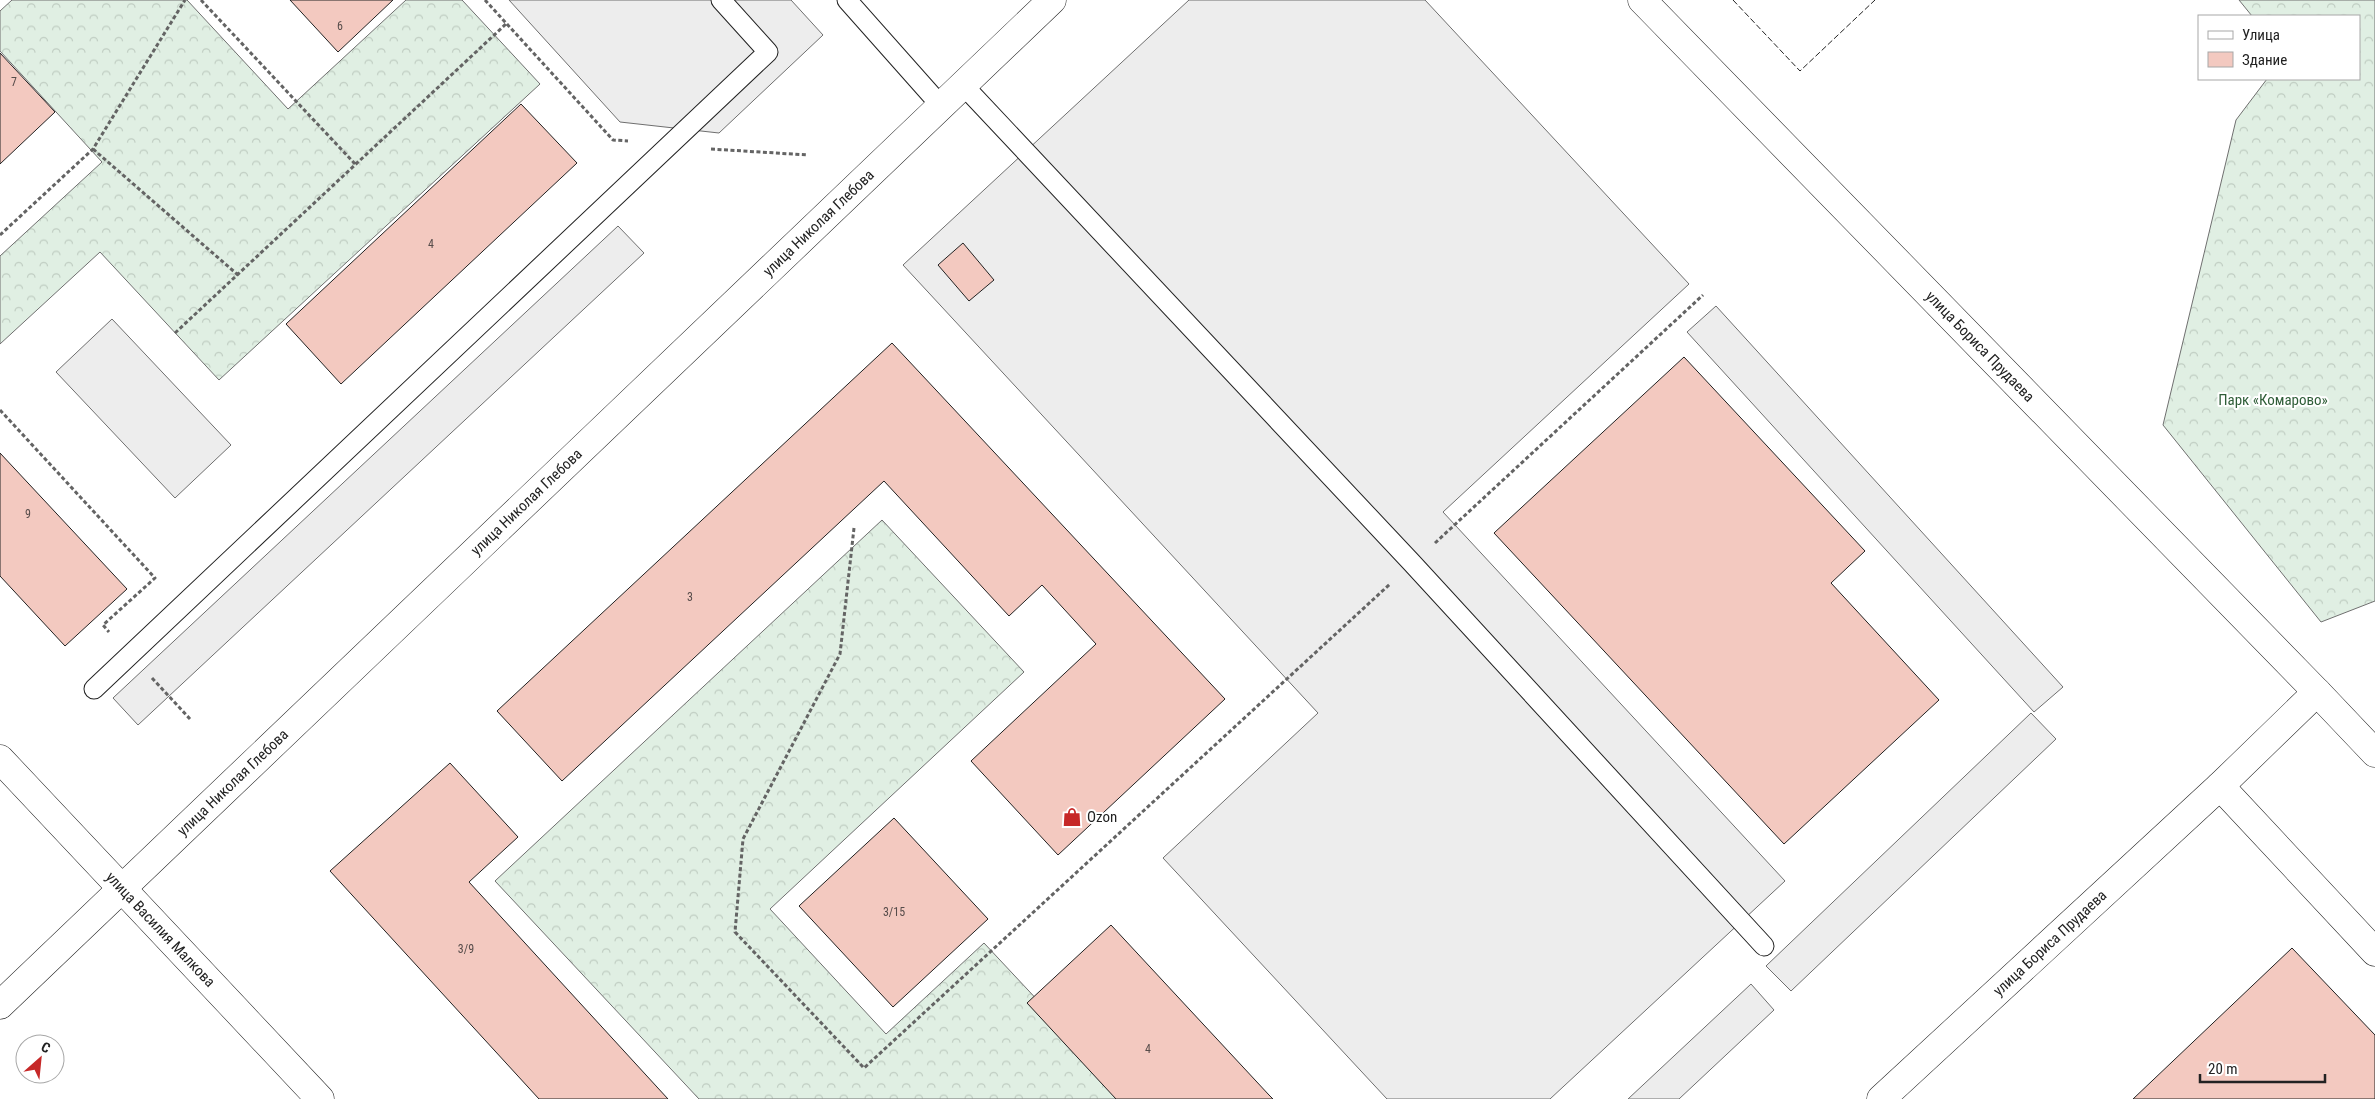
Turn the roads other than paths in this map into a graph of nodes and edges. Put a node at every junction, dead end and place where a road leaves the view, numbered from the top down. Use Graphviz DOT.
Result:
graph roads {
  1 [pos="721,0"];
  2 [pos="847,0"];
  3 [pos="1052,0"];
  4 [pos="1642,0"];
  5 [pos="964,86"];
  6 [pos="942,107"];
  7 [pos="94,689"];
  8 [pos="2317,692"];
  9 [pos="2375,754"];
  10 [pos="0,759"];
  11 [pos="2220,786"];
  12 [pos="122,890"];
  13 [pos="1764,946"];
  14 [pos="2375,952"];
  15 [pos="0,1004"];
  16 [pos="320,1099"];
  17 [pos="1881,1099"];
  1 -- 7 [label="lane"];
  2 -- 6 [label="lane"];
  3 -- 5 [label="street, улица Николая Глебова"];
  4 -- 8 [label="street, улица Бориса Прудаева"];
  5 -- 6 [label="street, улица Николая Глебова"];
  5 -- 13 [label="lane"];
  6 -- 12 [label="street, улица Николая Глебова"];
  8 -- 9 [label="street, улица Бориса Прудаева"];
  8 -- 11 [label="street, улица Бориса Прудаева"];
  10 -- 12 [label="street, улица Василия Малкова"];
  11 -- 14 [label="street"];
  11 -- 17 [label="street, улица Бориса Прудаева"];
  12 -- 15 [label="street, улица Николая Глебова"];
  12 -- 16 [label="street, улица Василия Малкова"];
}
